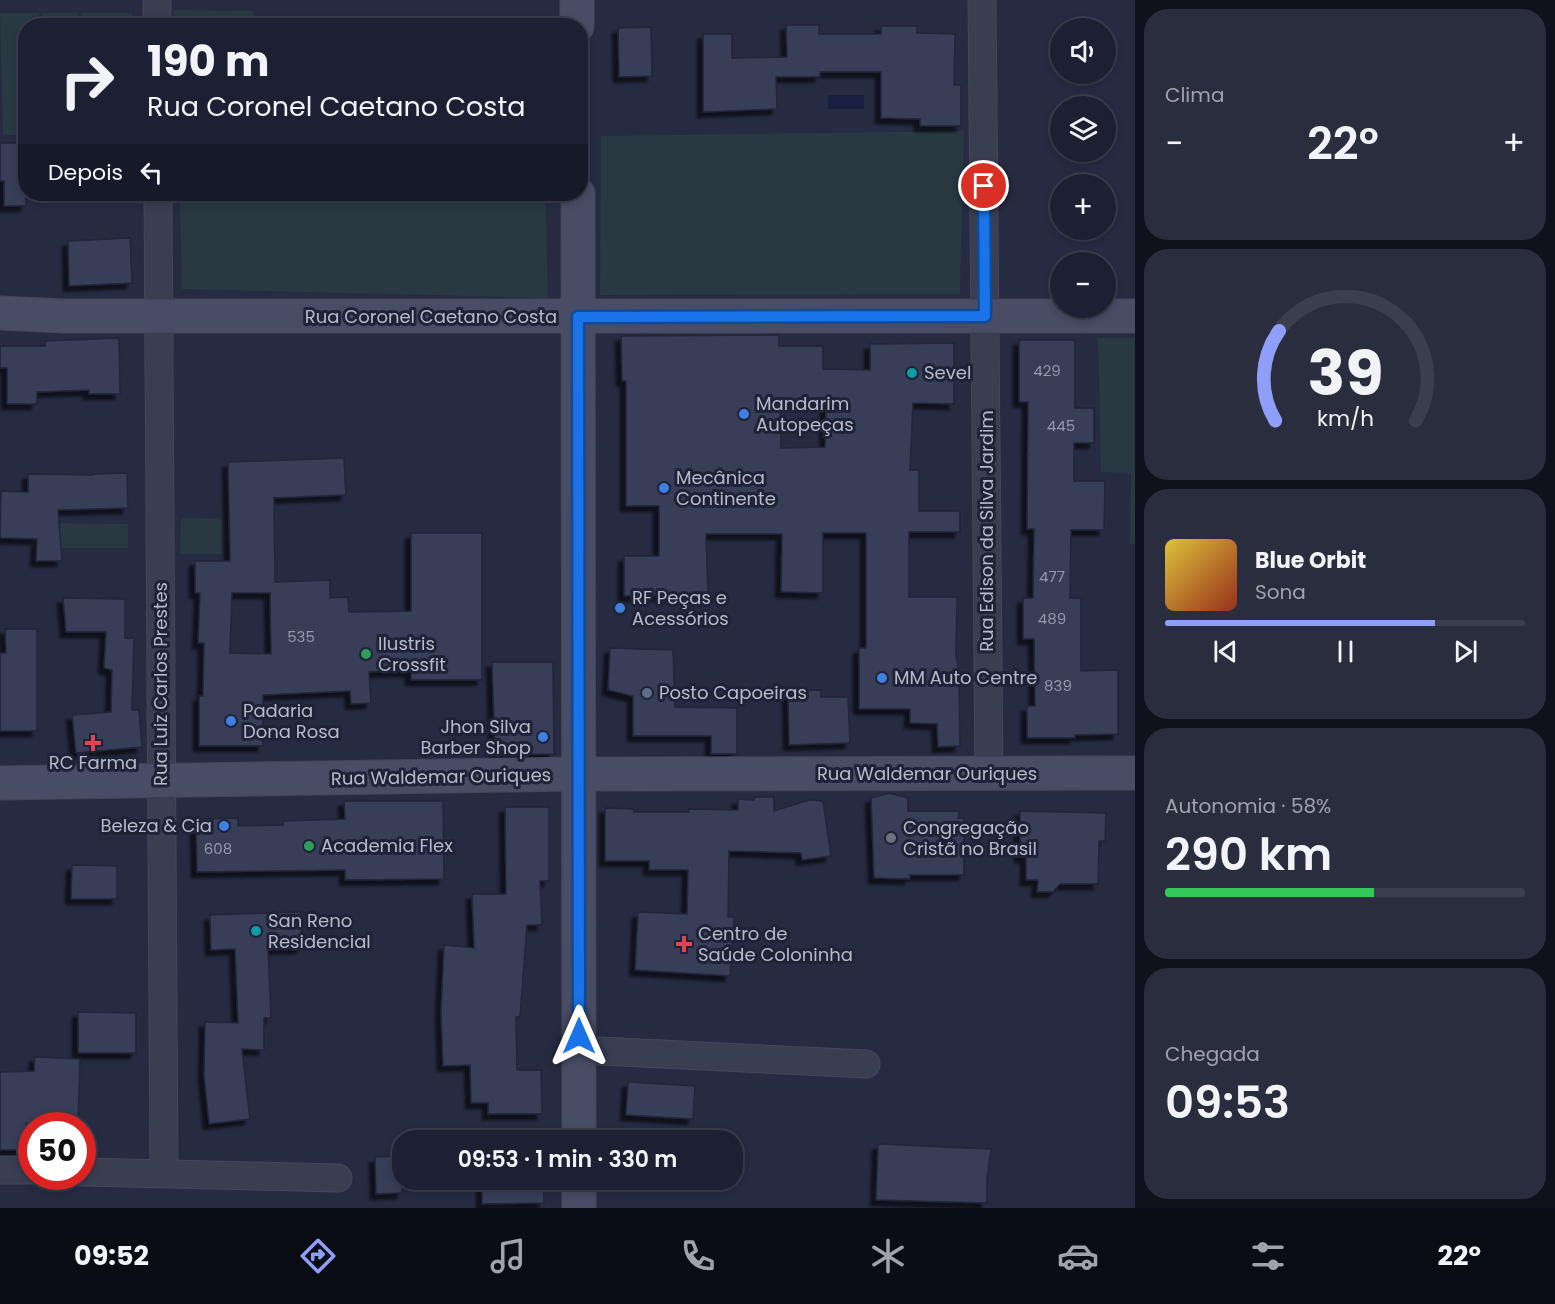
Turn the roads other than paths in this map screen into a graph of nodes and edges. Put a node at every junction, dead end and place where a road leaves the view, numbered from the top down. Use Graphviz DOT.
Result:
graph roads {
  1 [pos="157,0"];
  2 [pos="577,0"];
  3 [pos="982,0"];
  4 [pos="157,18"];
  5 [pos="577,18"];
  6 [pos="158,201"];
  7 [pos="578,201"];
  8 [pos="0,313"];
  9 [pos="159,316"];
  10 [pos="985,316"];
  11 [pos="1135,316"];
  12 [pos="578,317"];
  13 [pos="1135,773"];
  14 [pos="578,774"];
  15 [pos="989,774"];
  16 [pos="162,782"];
  17 [pos="0,783"];
  18 [pos="579,1050"];
  19 [pos="866,1064"];
  20 [pos="579,1130"];
  21 [pos="0,1170"];
  22 [pos="18,1170"];
  23 [pos="96,1172"];
  24 [pos="164,1174"];
  25 [pos="338,1178"];
  26 [pos="579,1190"];
  27 [pos="579,1208"];
  1 -- 4 [label="street"];
  2 -- 5 [label="street"];
  3 -- 10 [label="street, Rua Edison da Silva Jardim"];
  6 -- 9 [label="street, Rua Luiz Carlos Prestes"];
  7 -- 12 [label="street"];
  8 -- 9 [label="street, Rua Coronel Caetano Costa"];
  9 -- 12 [label="street, Rua Coronel Caetano Costa"];
  9 -- 16 [label="street, Rua Luiz Carlos Prestes"];
  10 -- 11 [label="street, Rua Coronel Caetano Costa"];
  10 -- 12 [label="street, Rua Coronel Caetano Costa"];
  10 -- 15 [label="street, Rua Edison da Silva Jardim"];
  12 -- 14 [label="street"];
  13 -- 15 [label="street, Rua Waldemar Ouriques"];
  14 -- 15 [label="street, Rua Waldemar Ouriques"];
  14 -- 16 [label="street, Rua Waldemar Ouriques"];
  14 -- 18 [label="street"];
  16 -- 17 [label="street, Rua Waldemar Ouriques"];
  16 -- 24 [label="street, Rua Luiz Carlos Prestes"];
  18 -- 19 [label="street"];
  18 -- 20 [label="street"];
  21 -- 22 [label="street"];
  23 -- 24 [label="street"];
  24 -- 25 [label="street"];
  26 -- 27 [label="street"];
}
